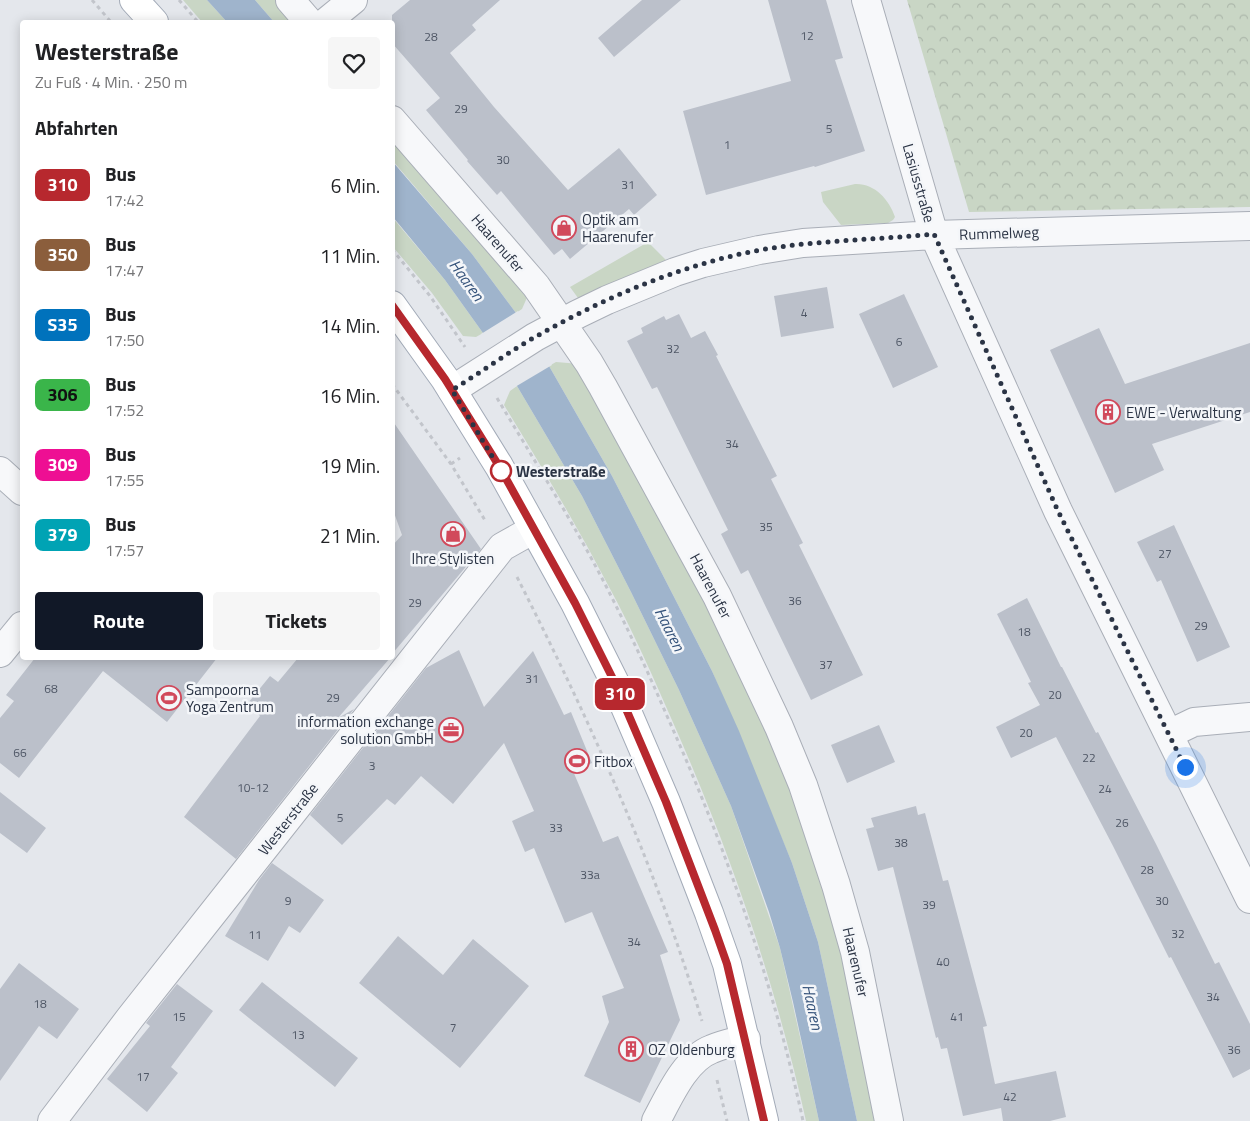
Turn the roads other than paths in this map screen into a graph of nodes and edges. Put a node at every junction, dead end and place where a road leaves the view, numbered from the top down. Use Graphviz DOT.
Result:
graph roads {
  1 [pos="134,0"];
  2 [pos="290,0"];
  3 [pos="353,0"];
  4 [pos="866,0"];
  5 [pos="152,20"];
  6 [pos="307,20"];
  7 [pos="328,20"];
  8 [pos="395,123"];
  9 [pos="1250,226"];
  10 [pos="934,234"];
  11 [pos="395,309"];
  12 [pos="563,323"];
  13 [pos="452,390"];
  14 [pos="0,472"];
  15 [pos="20,489"];
  16 [pos="534,530"];
  17 [pos="20,628"];
  18 [pos="0,653"];
  19 [pos="1250,716"];
  20 [pos="1169,734"];
  21 [pos="1250,899"];
  22 [pos="746,1039"];
  23 [pos="52,1121"];
  24 [pos="656,1121"];
  25 [pos="764,1121"];
  26 [pos="890,1121"];
  1 -- 5 [label="main road"];
  2 -- 6 [label="street"];
  3 -- 7 [label="street"];
  4 -- 10 [label="street, Lasiusstraße"];
  8 -- 12 [label="street, Haarenufer"];
  9 -- 10 [label="street, Rummelweg"];
  10 -- 12 [label="street, Rummelweg"];
  10 -- 20 [label="street, Lasiusstraße"];
  11 -- 13 [label="main road"];
  12 -- 13 [label="street, Rummelweg"];
  12 -- 26 [label="street, Haarenufer"];
  13 -- 16 [label="main road"];
  14 -- 15 [label="street"];
  16 -- 22 [label="main road"];
  16 -- 23 [label="street, Westerstraße"];
  17 -- 18 [label="street"];
  19 -- 20 [label="street"];
  20 -- 21 [label="street, Lasiusstraße"];
  22 -- 24 [label="street"];
  22 -- 25 [label="main road"];
}
